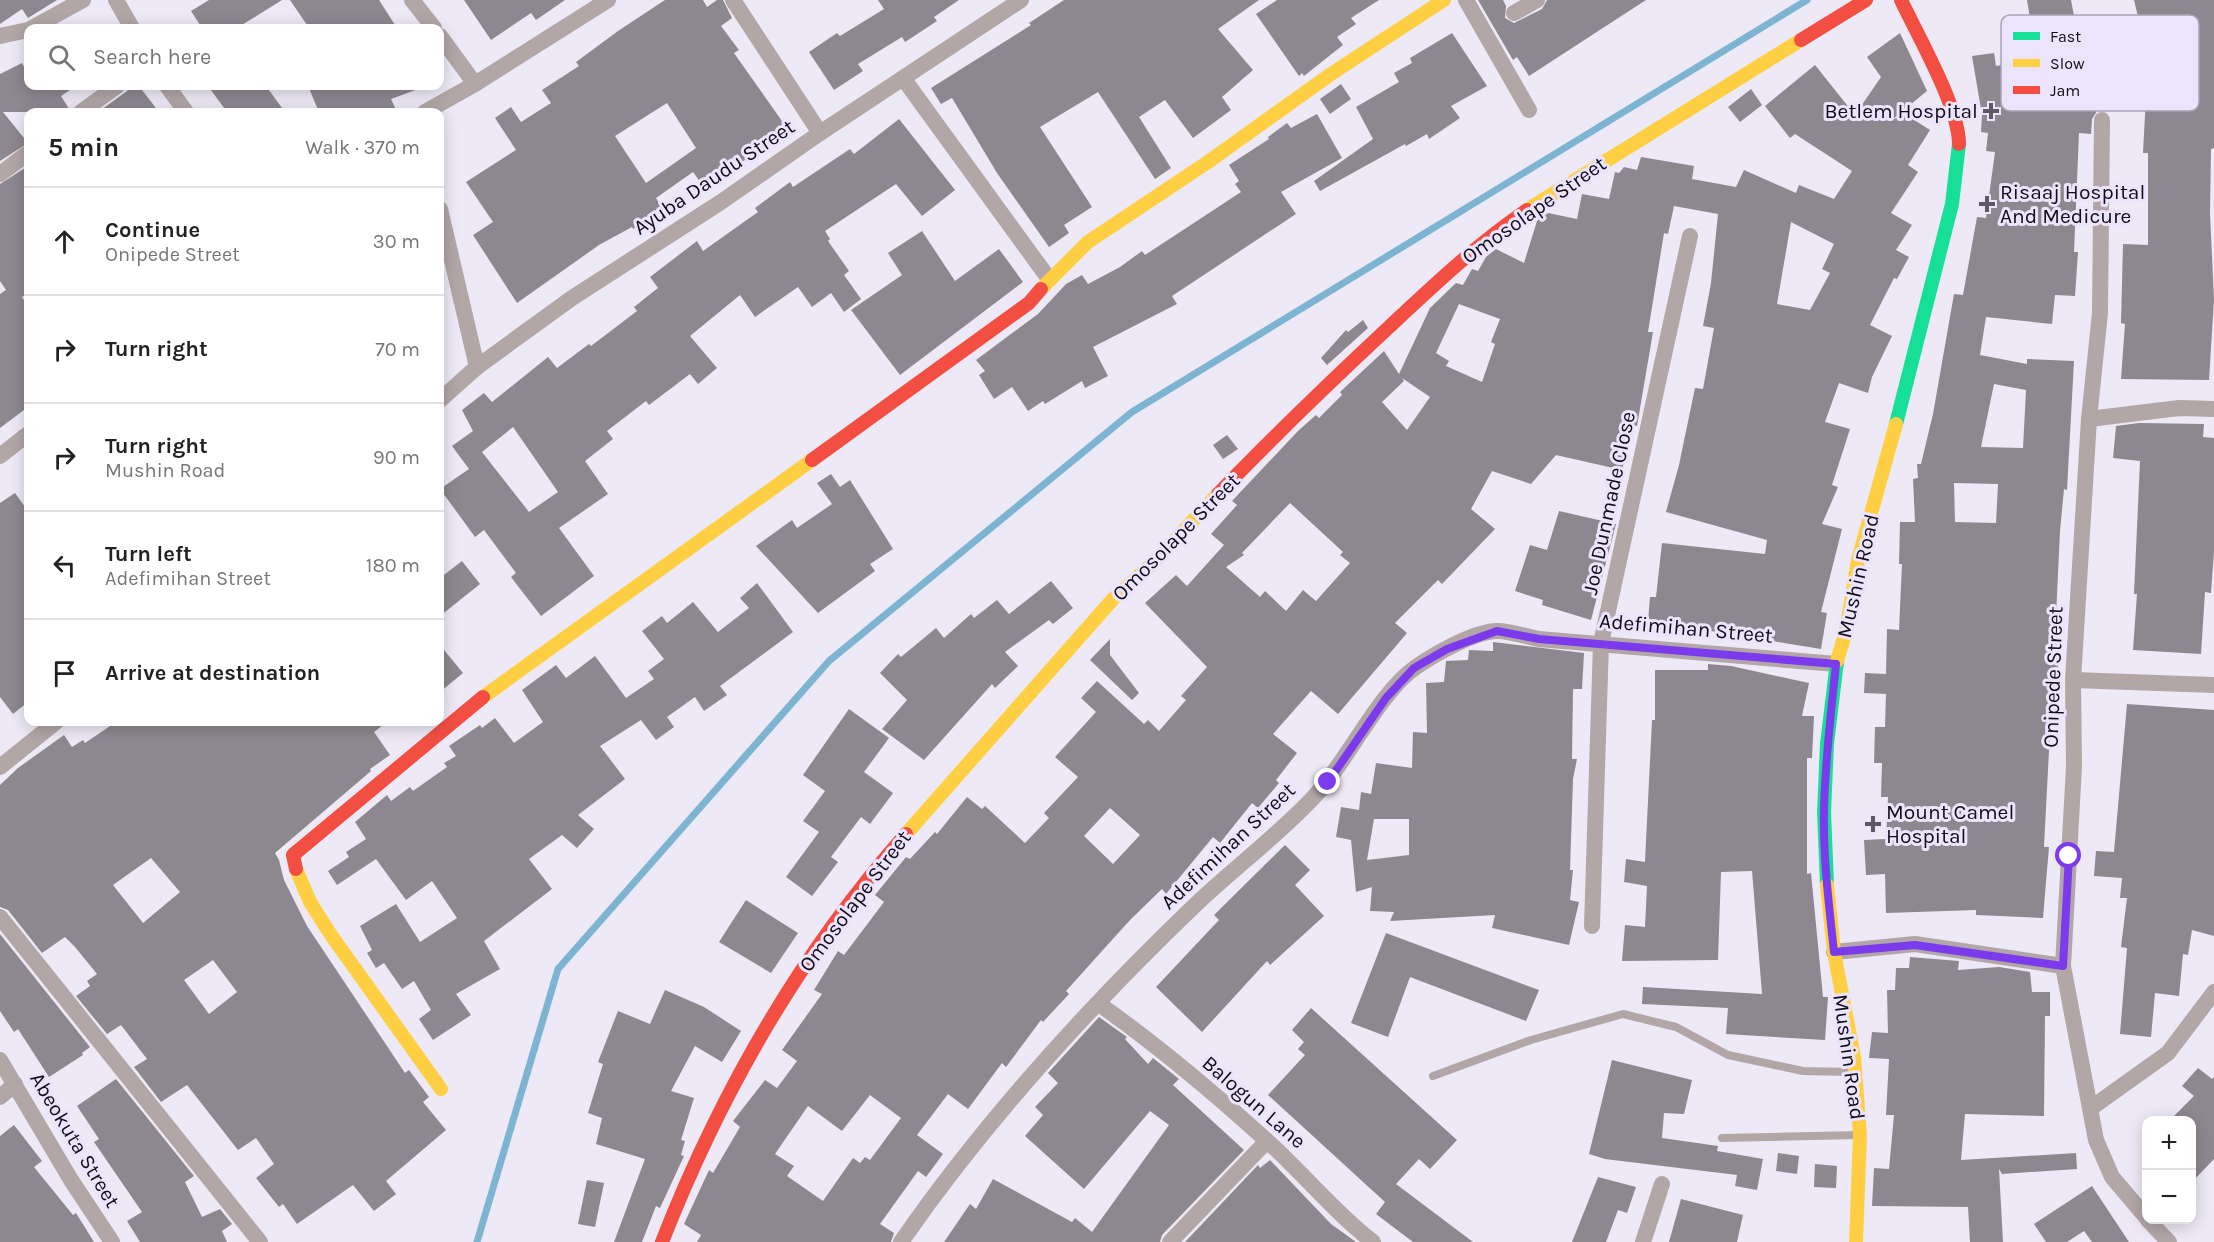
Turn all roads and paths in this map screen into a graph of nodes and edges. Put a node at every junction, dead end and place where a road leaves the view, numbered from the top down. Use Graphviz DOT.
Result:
graph roads {
  1 [pos="83,0"];
  2 [pos="116,0"];
  3 [pos="412,0"];
  4 [pos="608,0"];
  5 [pos="733,0"];
  6 [pos="1021,0"];
  7 [pos="1444,0"];
  8 [pos="1466,0"];
  9 [pos="1537,0"];
  10 [pos="1866,0"];
  11 [pos="1901,0"];
  12 [pos="1514,13"];
  13 [pos="39,24"];
  14 [pos="130,24"];
  15 [pos="431,24"];
  16 [pos="24,30"];
  17 [pos="0,36"];
  18 [pos="444,41"];
  19 [pos="903,78"];
  20 [pos="475,84"];
  21 [pos="111,90"];
  22 [pos="170,90"];
  23 [pos="87,108"];
  24 [pos="183,108"];
  25 [pos="432,108"];
  26 [pos="1529,110"];
  27 [pos="2102,120"];
  28 [pos="820,133"];
  29 [pos="24,156"];
  30 [pos="0,174"];
  31 [pos="444,226"];
  32 [pos="1690,236"];
  33 [pos="1049,279"];
  34 [pos="477,367"];
  35 [pos="444,396"];
  36 [pos="2214,409"];
  37 [pos="2089,419"];
  38 [pos="24,437"];
  39 [pos="0,456"];
  40 [pos="1601,643"];
  41 [pos="1836,664"];
  42 [pos="2073,680"];
  43 [pos="2214,685"];
  44 [pos="51,726"];
  45 [pos="0,767"];
  46 [pos="0,916"];
  47 [pos="1592,926"];
  48 [pos="1834,952"];
  49 [pos="2063,966"];
  50 [pos="2214,992"];
  51 [pos="1098,1004"];
  52 [pos="0,1060"];
  53 [pos="1854,1072"];
  54 [pos="1432,1076"];
  55 [pos="15,1084"];
  56 [pos="441,1089"];
  57 [pos="0,1097"];
  58 [pos="2091,1108"];
  59 [pos="1860,1135"];
  60 [pos="1722,1138"];
  61 [pos="1267,1141"];
  62 [pos="1662,1184"];
  63 [pos="2142,1212"];
  64 [pos="2152,1224"];
  65 [pos="112,1242"];
  66 [pos="260,1242"];
  67 [pos="662,1242"];
  68 [pos="901,1242"];
  69 [pos="1170,1242"];
  70 [pos="1373,1242"];
  71 [pos="1643,1242"];
  72 [pos="1856,1242"];
  73 [pos="2169,1242"];
  1 -- 13 [label="street"];
  2 -- 14 [label="street"];
  3 -- 15 [label="street"];
  4 -- 20 [label="street"];
  5 -- 28 [label="street"];
  6 -- 19 [label="street, Ayuba Daudu Street"];
  7 -- 33 [label="street"];
  8 -- 26 [label="street"];
  9 -- 12 [label="street"];
  10 -- 67 [label="street, Omosolape Street"];
  11 -- 41 [label="street, Mushin Road"];
  16 -- 17 [label="street"];
  18 -- 20 [label="street"];
  19 -- 28 [label="street, Ayuba Daudu Street"];
  19 -- 33 [label="street"];
  20 -- 25 [label="street"];
  21 -- 23 [label="street"];
  22 -- 24 [label="street"];
  27 -- 37 [label="street, Onipede Street"];
  28 -- 34 [label="street, Ayuba Daudu Street"];
  29 -- 30 [label="street"];
  31 -- 34 [label="street"];
  32 -- 40 [label="street, Joe Dunmade Close"];
  33 -- 56 [label="street"];
  34 -- 35 [label="street, Ayuba Daudu Street"];
  36 -- 37 [label="street"];
  37 -- 42 [label="street, Onipede Street"];
  38 -- 39 [label="street"];
  40 -- 41 [label="street, Adefimihan Street"];
  40 -- 47 [label="street, Joe Dunmade Close"];
  40 -- 51 [label="street, Adefimihan Street"];
  41 -- 48 [label="street, Mushin Road"];
  42 -- 43 [label="street"];
  42 -- 49 [label="street, Onipede Street"];
  44 -- 45 [label="street"];
  46 -- 66 [label="street"];
  48 -- 49 [label="street"];
  48 -- 53 [label="street, Mushin Road"];
  49 -- 58 [label="street, Onipede Street"];
  50 -- 58 [label="street"];
  51 -- 61 [label="street, Balogun Lane"];
  51 -- 68 [label="street, Adefimihan Street"];
  52 -- 55 [label="street, Abeokuta Street"];
  53 -- 54 [label="lane"];
  53 -- 59 [label="street, Mushin Road"];
  55 -- 57 [label="street"];
  55 -- 65 [label="street, Abeokuta Street"];
  58 -- 63 [label="street, Onipede Street"];
  59 -- 60 [label="lane"];
  59 -- 72 [label="street, Mushin Road"];
  61 -- 69 [label="street"];
  61 -- 70 [label="street, Balogun Lane"];
  62 -- 71 [label="street"];
  64 -- 73 [label="street, Onipede Street"];
}
